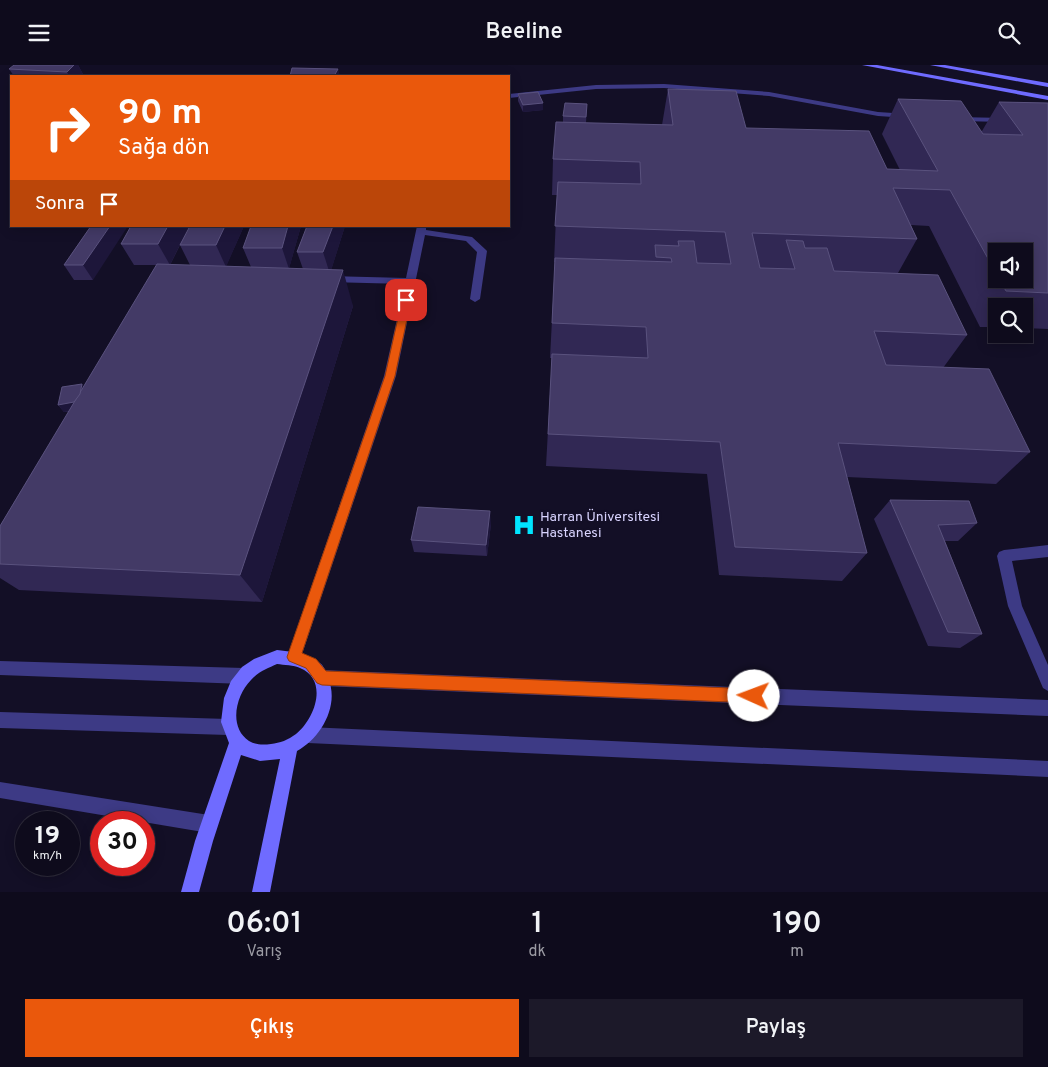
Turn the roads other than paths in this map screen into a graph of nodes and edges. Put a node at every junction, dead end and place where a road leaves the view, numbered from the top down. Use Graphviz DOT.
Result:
graph roads {
  1 [pos="865,65"];
  2 [pos="933,65"];
  3 [pos="1048,85"];
  4 [pos="510,96"];
  5 [pos="1048,98"];
  6 [pos="914,117"];
  7 [pos="951,119"];
  8 [pos="1019,120"];
  9 [pos="422,229"];
  10 [pos="322,279"];
  11 [pos="410,281"];
  12 [pos="475,299"];
  13 [pos="1048,551"];
  14 [pos="294,657"];
  15 [pos="0,668"];
  16 [pos="244,675"];
  17 [pos="322,678"];
  18 [pos="1048,683"];
  19 [pos="1048,708"];
  20 [pos="0,720"];
  21 [pos="228,727"];
  22 [pos="308,735"];
  23 [pos="237,743"];
  24 [pos="290,748"];
  25 [pos="1048,769"];
  26 [pos="0,790"];
  27 [pos="210,824"];
  28 [pos="190,892"];
  29 [pos="261,892"];
  1 -- 5 [label="street"];
  2 -- 3 [label="street"];
  4 -- 6 [label="street"];
  7 -- 8 [label="street"];
  9 -- 11 [label="street"];
  9 -- 12 [label="street"];
  10 -- 11 [label="street"];
  11 -- 14 [label="street"];
  13 -- 18 [label="street"];
  14 -- 16 [label="street"];
  14 -- 17 [label="street"];
  15 -- 16 [label="street"];
  16 -- 21 [label="street"];
  17 -- 19 [label="street"];
  17 -- 22 [label="street"];
  20 -- 21 [label="street"];
  21 -- 23 [label="street"];
  22 -- 24 [label="street"];
  22 -- 25 [label="street"];
  23 -- 24 [label="street"];
  23 -- 27 [label="street"];
  24 -- 29 [label="street"];
  26 -- 27 [label="street"];
  27 -- 28 [label="street"];
}
